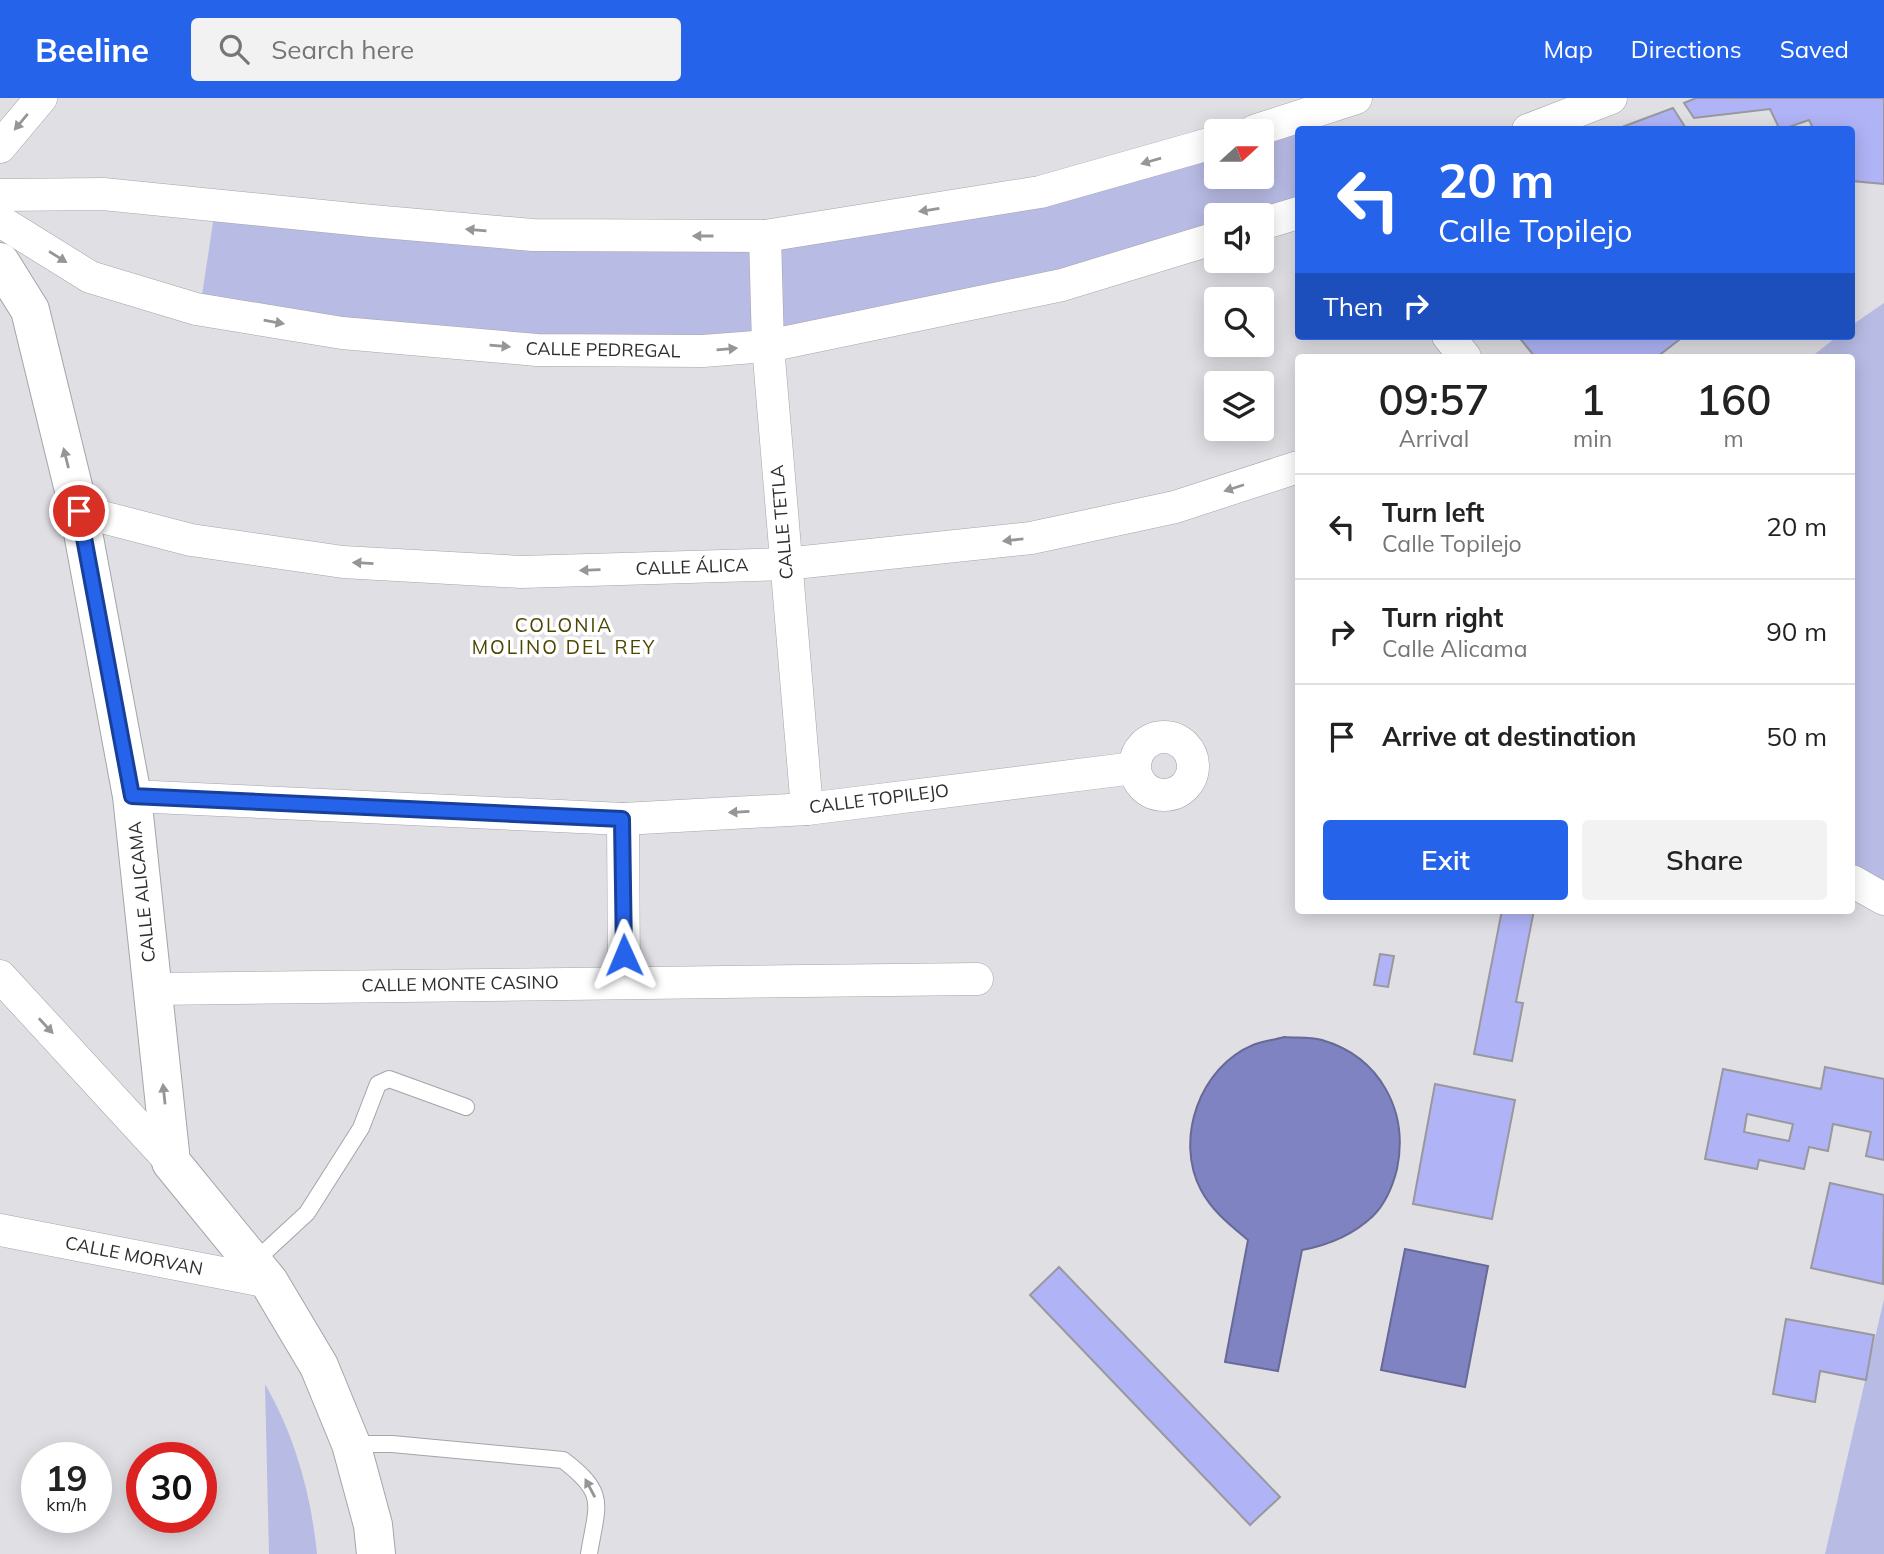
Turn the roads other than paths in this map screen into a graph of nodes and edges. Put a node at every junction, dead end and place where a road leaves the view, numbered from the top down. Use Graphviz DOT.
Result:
graph roads {
  1 [pos="41,98"];
  2 [pos="1356,98"];
  3 [pos="1611,98"];
  4 [pos="1297,125"];
  5 [pos="1538,126"];
  6 [pos="1274,128"];
  7 [pos="1204,145"];
  8 [pos="0,147"];
  9 [pos="0,195"];
  10 [pos="1295,214"];
  11 [pos="0,220"];
  12 [pos="1274,220"];
  13 [pos="765,236"];
  14 [pos="1204,242"];
  15 [pos="0,261"];
  16 [pos="1451,340"];
  17 [pos="768,346"];
  18 [pos="1463,354"];
  19 [pos="1295,468"];
  20 [pos="79,511"];
  21 [pos="785,564"];
  22 [pos="1134,768"];
  23 [pos="132,796"];
  24 [pos="807,808"];
  25 [pos="622,819"];
  26 [pos="1855,883"];
  27 [pos="1884,899"];
  28 [pos="0,976"];
  29 [pos="977,979"];
  30 [pos="624,982"];
  31 [pos="153,989"];
  32 [pos="466,1107"];
  33 [pos="172,1162"];
  34 [pos="0,1230"];
  35 [pos="261,1272"];
  36 [pos="351,1444"];
  37 [pos="376,1554"];
  38 [pos="589,1554"];
  1 -- 8 [label="street, one-way"];
  2 -- 4 [label="street"];
  3 -- 5 [label="street"];
  4 -- 6 [label="street"];
  7 -- 13 [label="street, one-way"];
  13 -- 9 [label="street, one-way"];
  10 -- 12 [label="street"];
  11 -- 17 [label="street, CALLE PEDREGAL, one-way"];
  13 -- 17 [label="street, CALLE TETLA"];
  14 -- 17 [label="street, CALLE PEDREGAL"];
  20 -- 15 [label="street, CALLE ALICAMA, one-way"];
  16 -- 18 [label="street"];
  17 -- 21 [label="street, CALLE TETLA"];
  19 -- 21 [label="street, CALLE ÁLICA, one-way"];
  21 -- 20 [label="street, CALLE ÁLICA, one-way"];
  20 -- 23 [label="street, CALLE ALICAMA"];
  21 -- 24 [label="street, CALLE TETLA"];
  22 -- 24 [label="street, CALLE TOPILEJO"];
  23 -- 25 [label="street, CALLE TOPILEJO"];
  23 -- 31 [label="street, CALLE ALICAMA"];
  24 -- 25 [label="street, CALLE TOPILEJO, one-way"];
  25 -- 30 [label="street"];
  26 -- 27 [label="street"];
  28 -- 33 [label="street, one-way"];
  29 -- 30 [label="street, CALLE MONTE CASINO"];
  30 -- 31 [label="street, CALLE MONTE CASINO"];
  33 -- 31 [label="street, CALLE ALICAMA, one-way"];
  32 -- 35 [label="lane"];
  33 -- 35 [label="street"];
  34 -- 35 [label="street, CALLE MORVAN"];
  35 -- 36 [label="street"];
  36 -- 37 [label="street"];
  38 -- 36 [label="lane, one-way"];
}
